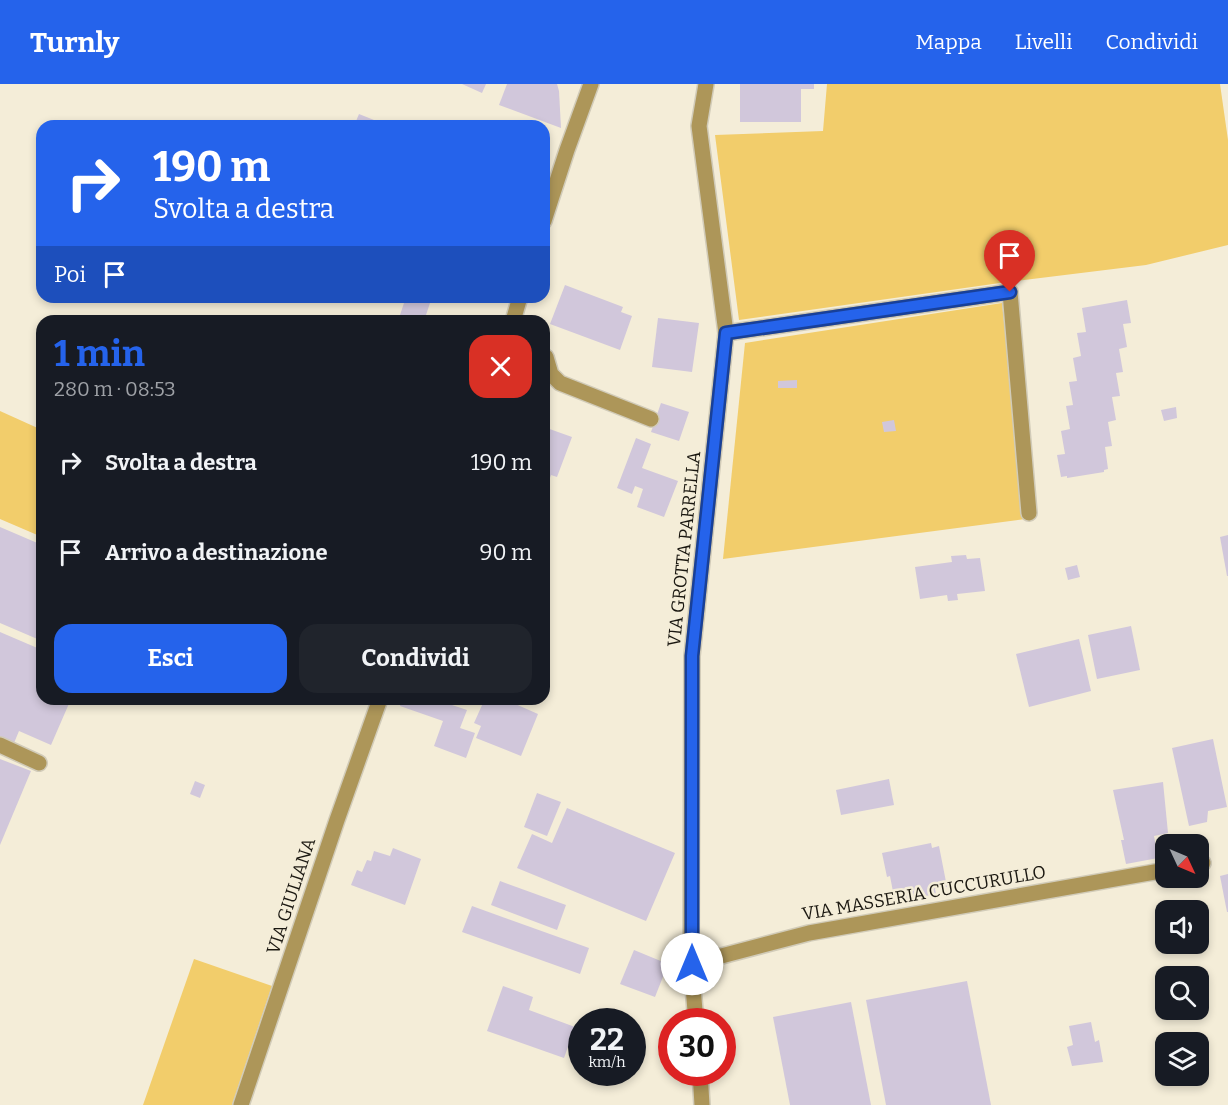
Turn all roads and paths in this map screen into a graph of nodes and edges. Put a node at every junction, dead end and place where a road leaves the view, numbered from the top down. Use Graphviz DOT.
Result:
graph roads {
  1 [pos="591,84"];
  2 [pos="706,84"];
  3 [pos="550,202"];
  4 [pos="726,333"];
  5 [pos="550,371"];
  6 [pos="651,419"];
  7 [pos="1029,513"];
  8 [pos="378,705"];
  9 [pos="0,746"];
  10 [pos="39,763"];
  11 [pos="1155,872"];
  12 [pos="692,964"];
  13 [pos="695,1008"];
  14 [pos="701,1086"];
  15 [pos="241,1105"];
  16 [pos="702,1105"];
  1 -- 3 [label="street"];
  2 -- 4 [label="street, VIA GROTTA PARRELLA"];
  4 -- 7 [label="street"];
  4 -- 12 [label="street, VIA GROTTA PARRELLA"];
  5 -- 6 [label="street"];
  8 -- 15 [label="street, VIA GIULIANA"];
  9 -- 10 [label="street"];
  11 -- 12 [label="street, VIA MASSERIA CUCCURULLO"];
  12 -- 13 [label="street, VIA GROTTA PARRELLA"];
  14 -- 16 [label="street"];
}
